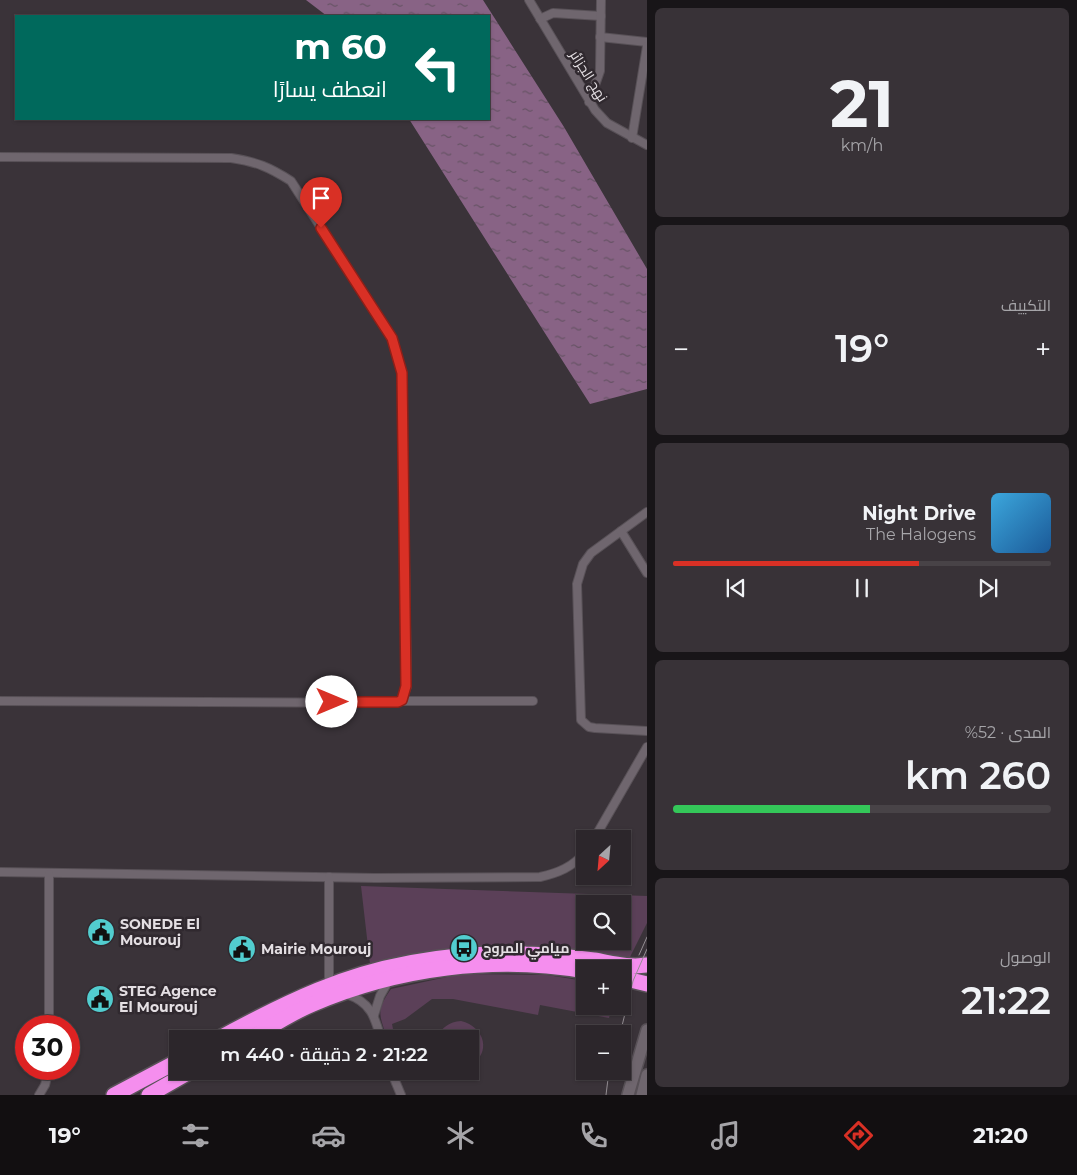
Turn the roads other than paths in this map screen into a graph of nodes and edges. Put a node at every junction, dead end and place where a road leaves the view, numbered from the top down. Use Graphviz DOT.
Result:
graph roads {
  1 [pos="529,0"];
  2 [pos="602,0"];
  3 [pos="601,16"];
  4 [pos="540,19"];
  5 [pos="600,37"];
  6 [pos="647,42"];
  7 [pos="647,46"];
  8 [pos="589,102"];
  9 [pos="632,138"];
  10 [pos="647,145"];
  11 [pos="0,157"];
  12 [pos="647,512"];
  13 [pos="621,530"];
  14 [pos="647,573"];
  15 [pos="402,700"];
  16 [pos="0,701"];
  17 [pos="533,701"];
  18 [pos="647,731"];
  19 [pos="647,747"];
  20 [pos="599,830"];
  21 [pos="576,861"];
  22 [pos="0,872"];
  23 [pos="49,874"];
  24 [pos="136,875"];
  25 [pos="329,877"];
  26 [pos="136,885"];
  27 [pos="647,965"];
  28 [pos="576,970"];
  29 [pos="389,980"];
  30 [pos="631,980"];
  31 [pos="647,984"];
  32 [pos="336,989"];
  33 [pos="49,1015"];
  34 [pos="374,1015"];
  35 [pos="235,1030"];
  36 [pos="266,1030"];
  37 [pos="378,1030"];
  38 [pos="647,1030"];
  39 [pos="169,1066"];
  40 [pos="647,1075"];
  41 [pos="46,1080"];
  42 [pos="175,1080"];
  43 [pos="395,1080"];
  44 [pos="627,1093"];
  45 [pos="39,1095"];
  46 [pos="114,1095"];
  47 [pos="148,1095"];
  48 [pos="401,1095"];
  49 [pos="642,1095"];
  1 -- 4 [label="street, نهج الجزائر"];
  2 -- 3 [label="street"];
  3 -- 4 [label="street"];
  3 -- 5 [label="street"];
  4 -- 8 [label="street, نهج الجزائر"];
  5 -- 6 [label="street"];
  5 -- 8 [label="street"];
  7 -- 9 [label="street"];
  8 -- 9 [label="street, نهج الجزائر"];
  9 -- 10 [label="street, نهج الجزائر"];
  11 -- 15 [label="street"];
  12 -- 13 [label="street"];
  13 -- 14 [label="street"];
  13 -- 18 [label="street"];
  15 -- 16 [label="street"];
  15 -- 17 [label="street"];
  19 -- 20 [label="street"];
  21 -- 25 [label="street"];
  22 -- 23 [label="street"];
  23 -- 24 [label="street"];
  23 -- 33 [label="street"];
  24 -- 25 [label="street"];
  24 -- 26 [label="street"];
  25 -- 32 [label="street"];
  27 -- 32 [label="highway"];
  28 -- 29 [label="highway"];
  29 -- 32 [label="highway"];
  29 -- 34 [label="street"];
  30 -- 31 [label="highway"];
  32 -- 34 [label="street"];
  32 -- 35 [label="highway"];
  32 -- 36 [label="highway"];
  34 -- 37 [label="street"];
  38 -- 44 [label="main road"];
  39 -- 46 [label="highway"];
  40 -- 49 [label="main road"];
  41 -- 45 [label="street"];
  42 -- 47 [label="highway"];
  43 -- 48 [label="street"];
}
